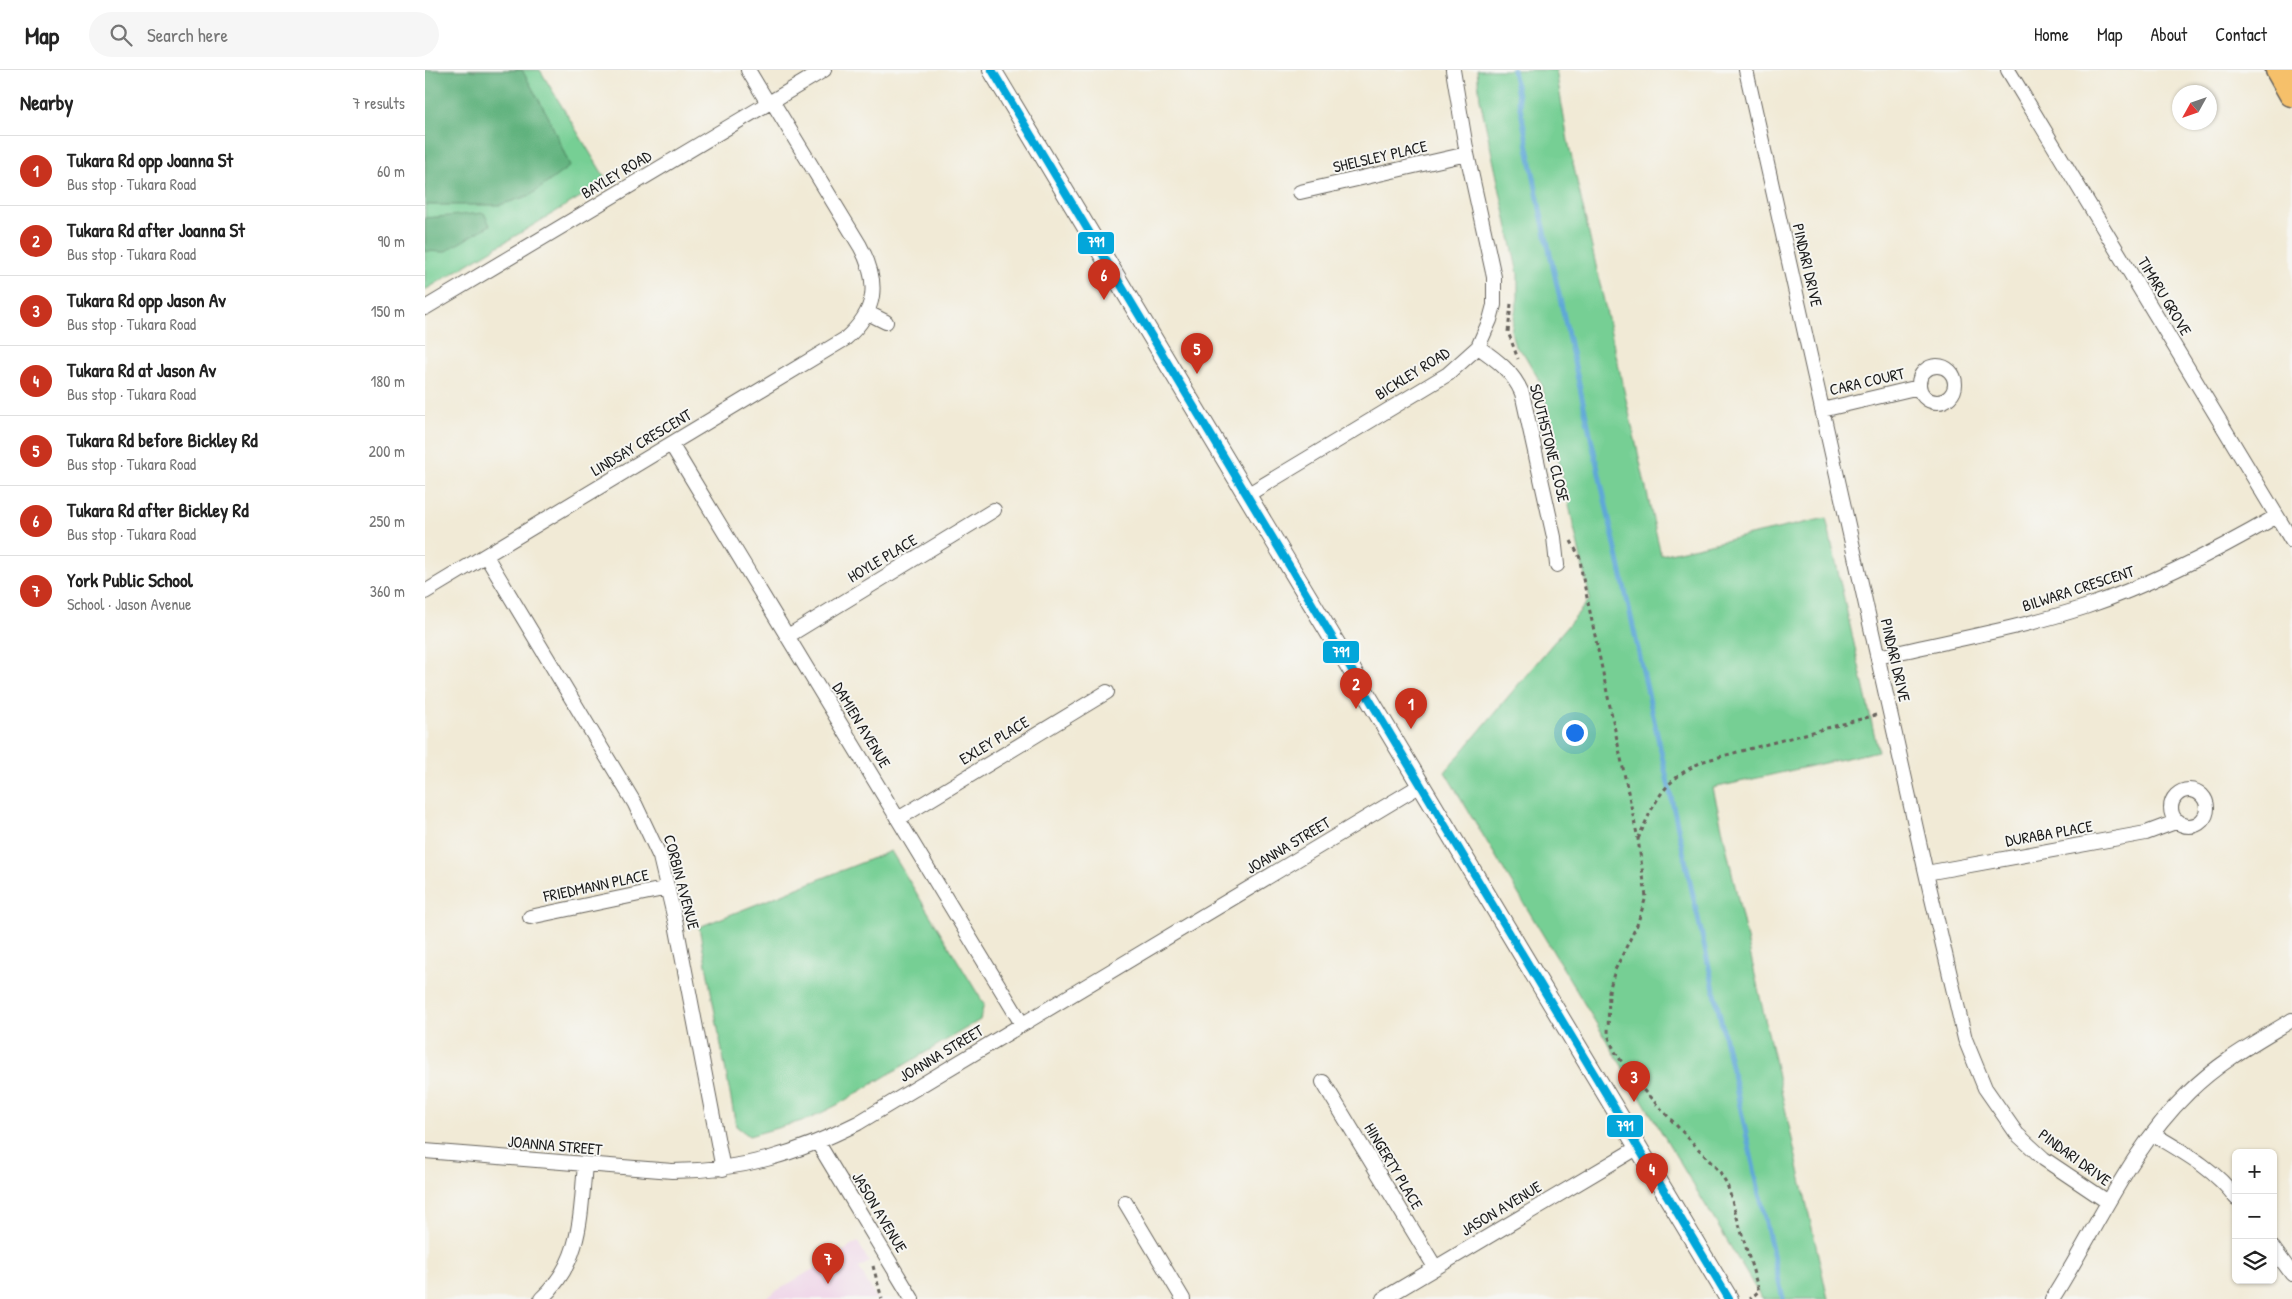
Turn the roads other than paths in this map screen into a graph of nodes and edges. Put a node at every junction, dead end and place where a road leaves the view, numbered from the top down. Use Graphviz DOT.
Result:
graph roads {
  1 [pos="748,70"];
  2 [pos="824,70"];
  3 [pos="992,70"];
  4 [pos="1453,70"];
  5 [pos="1746,70"];
  6 [pos="2008,70"];
  7 [pos="2279,70"];
  8 [pos="2292,93"];
  9 [pos="770,102"];
  10 [pos="1467,154"];
  11 [pos="1300,192"];
  12 [pos="425,308"];
  13 [pos="867,313"];
  14 [pos="886,322"];
  15 [pos="1478,347"];
  16 [pos="1919,387"];
  17 [pos="1822,410"];
  18 [pos="671,444"];
  19 [pos="1247,495"];
  20 [pos="994,510"];
  21 [pos="2277,516"];
  22 [pos="2292,541"];
  23 [pos="486,556"];
  24 [pos="1557,565"];
  25 [pos="425,592"];
  26 [pos="788,636"];
  27 [pos="1878,657"];
  28 [pos="1107,692"];
  29 [pos="1421,785"];
  30 [pos="898,819"];
  31 [pos="2178,821"];
  32 [pos="1926,873"];
  33 [pos="668,888"];
  34 [pos="530,917"];
  35 [pos="2292,1020"];
  36 [pos="1022,1024"];
  37 [pos="1323,1082"];
  38 [pos="2153,1134"];
  39 [pos="818,1143"];
  40 [pos="1637,1148"];
  41 [pos="425,1151"];
  42 [pos="585,1165"];
  43 [pos="723,1169"];
  44 [pos="2233,1194"];
  45 [pos="1125,1202"];
  46 [pos="2108,1202"];
  47 [pos="2277,1253"];
  48 [pos="1435,1267"];
  49 [pos="2292,1274"];
  50 [pos="541,1299"];
  51 [pos="911,1299"];
  52 [pos="1183,1299"];
  53 [pos="1383,1299"];
  54 [pos="1729,1299"];
  55 [pos="2052,1299"];
  1 -- 9 [label="street, LINDSAY CRESCENT"];
  2 -- 9 [label="street, BAYLEY ROAD"];
  3 -- 19 [label="street"];
  4 -- 10 [label="street, BICKLEY ROAD"];
  5 -- 17 [label="street, PINDARI DRIVE"];
  6 -- 21 [label="street, TIMARU GROVE"];
  7 -- 8 [label="highway"];
  9 -- 12 [label="street, BAYLEY ROAD"];
  9 -- 13 [label="street, LINDSAY CRESCENT"];
  10 -- 11 [label="street, SHELSLEY PLACE"];
  10 -- 15 [label="street, BICKLEY ROAD"];
  13 -- 14 [label="street"];
  13 -- 18 [label="street, LINDSAY CRESCENT"];
  15 -- 19 [label="street, BICKLEY ROAD"];
  15 -- 24 [label="street, SOUTHSTONE CLOSE"];
  16 -- 17 [label="street, CARA COURT"];
  17 -- 27 [label="street, PINDARI DRIVE"];
  18 -- 23 [label="street, LINDSAY CRESCENT"];
  18 -- 26 [label="street, DAMIEN AVENUE"];
  19 -- 29 [label="street"];
  20 -- 26 [label="street, HOYLE PLACE"];
  21 -- 22 [label="street, TIMARU GROVE"];
  21 -- 27 [label="street, BILWARA CRESCENT"];
  23 -- 25 [label="street, LINDSAY CRESCENT"];
  23 -- 33 [label="street, CORBIN AVENUE"];
  26 -- 30 [label="street, DAMIEN AVENUE"];
  27 -- 32 [label="street, PINDARI DRIVE"];
  28 -- 30 [label="street, EXLEY PLACE"];
  29 -- 36 [label="street, JOANNA STREET"];
  29 -- 40 [label="street"];
  30 -- 36 [label="street, DAMIEN AVENUE"];
  31 -- 32 [label="street, DURABA PLACE"];
  32 -- 46 [label="street, PINDARI DRIVE"];
  33 -- 34 [label="street, FRIEDMANN PLACE"];
  33 -- 43 [label="street, CORBIN AVENUE"];
  35 -- 38 [label="street"];
  36 -- 39 [label="street, JOANNA STREET"];
  37 -- 48 [label="street, HINGERTY PLACE"];
  38 -- 44 [label="street"];
  38 -- 46 [label="street"];
  39 -- 43 [label="street, JOANNA STREET"];
  39 -- 51 [label="street, JASON AVENUE"];
  40 -- 48 [label="street, JASON AVENUE"];
  40 -- 54 [label="street"];
  41 -- 42 [label="street, JOANNA STREET"];
  42 -- 43 [label="street, JOANNA STREET"];
  42 -- 50 [label="street"];
  45 -- 52 [label="street"];
  46 -- 55 [label="street"];
  47 -- 49 [label="street"];
  48 -- 53 [label="street, JASON AVENUE"];
}
